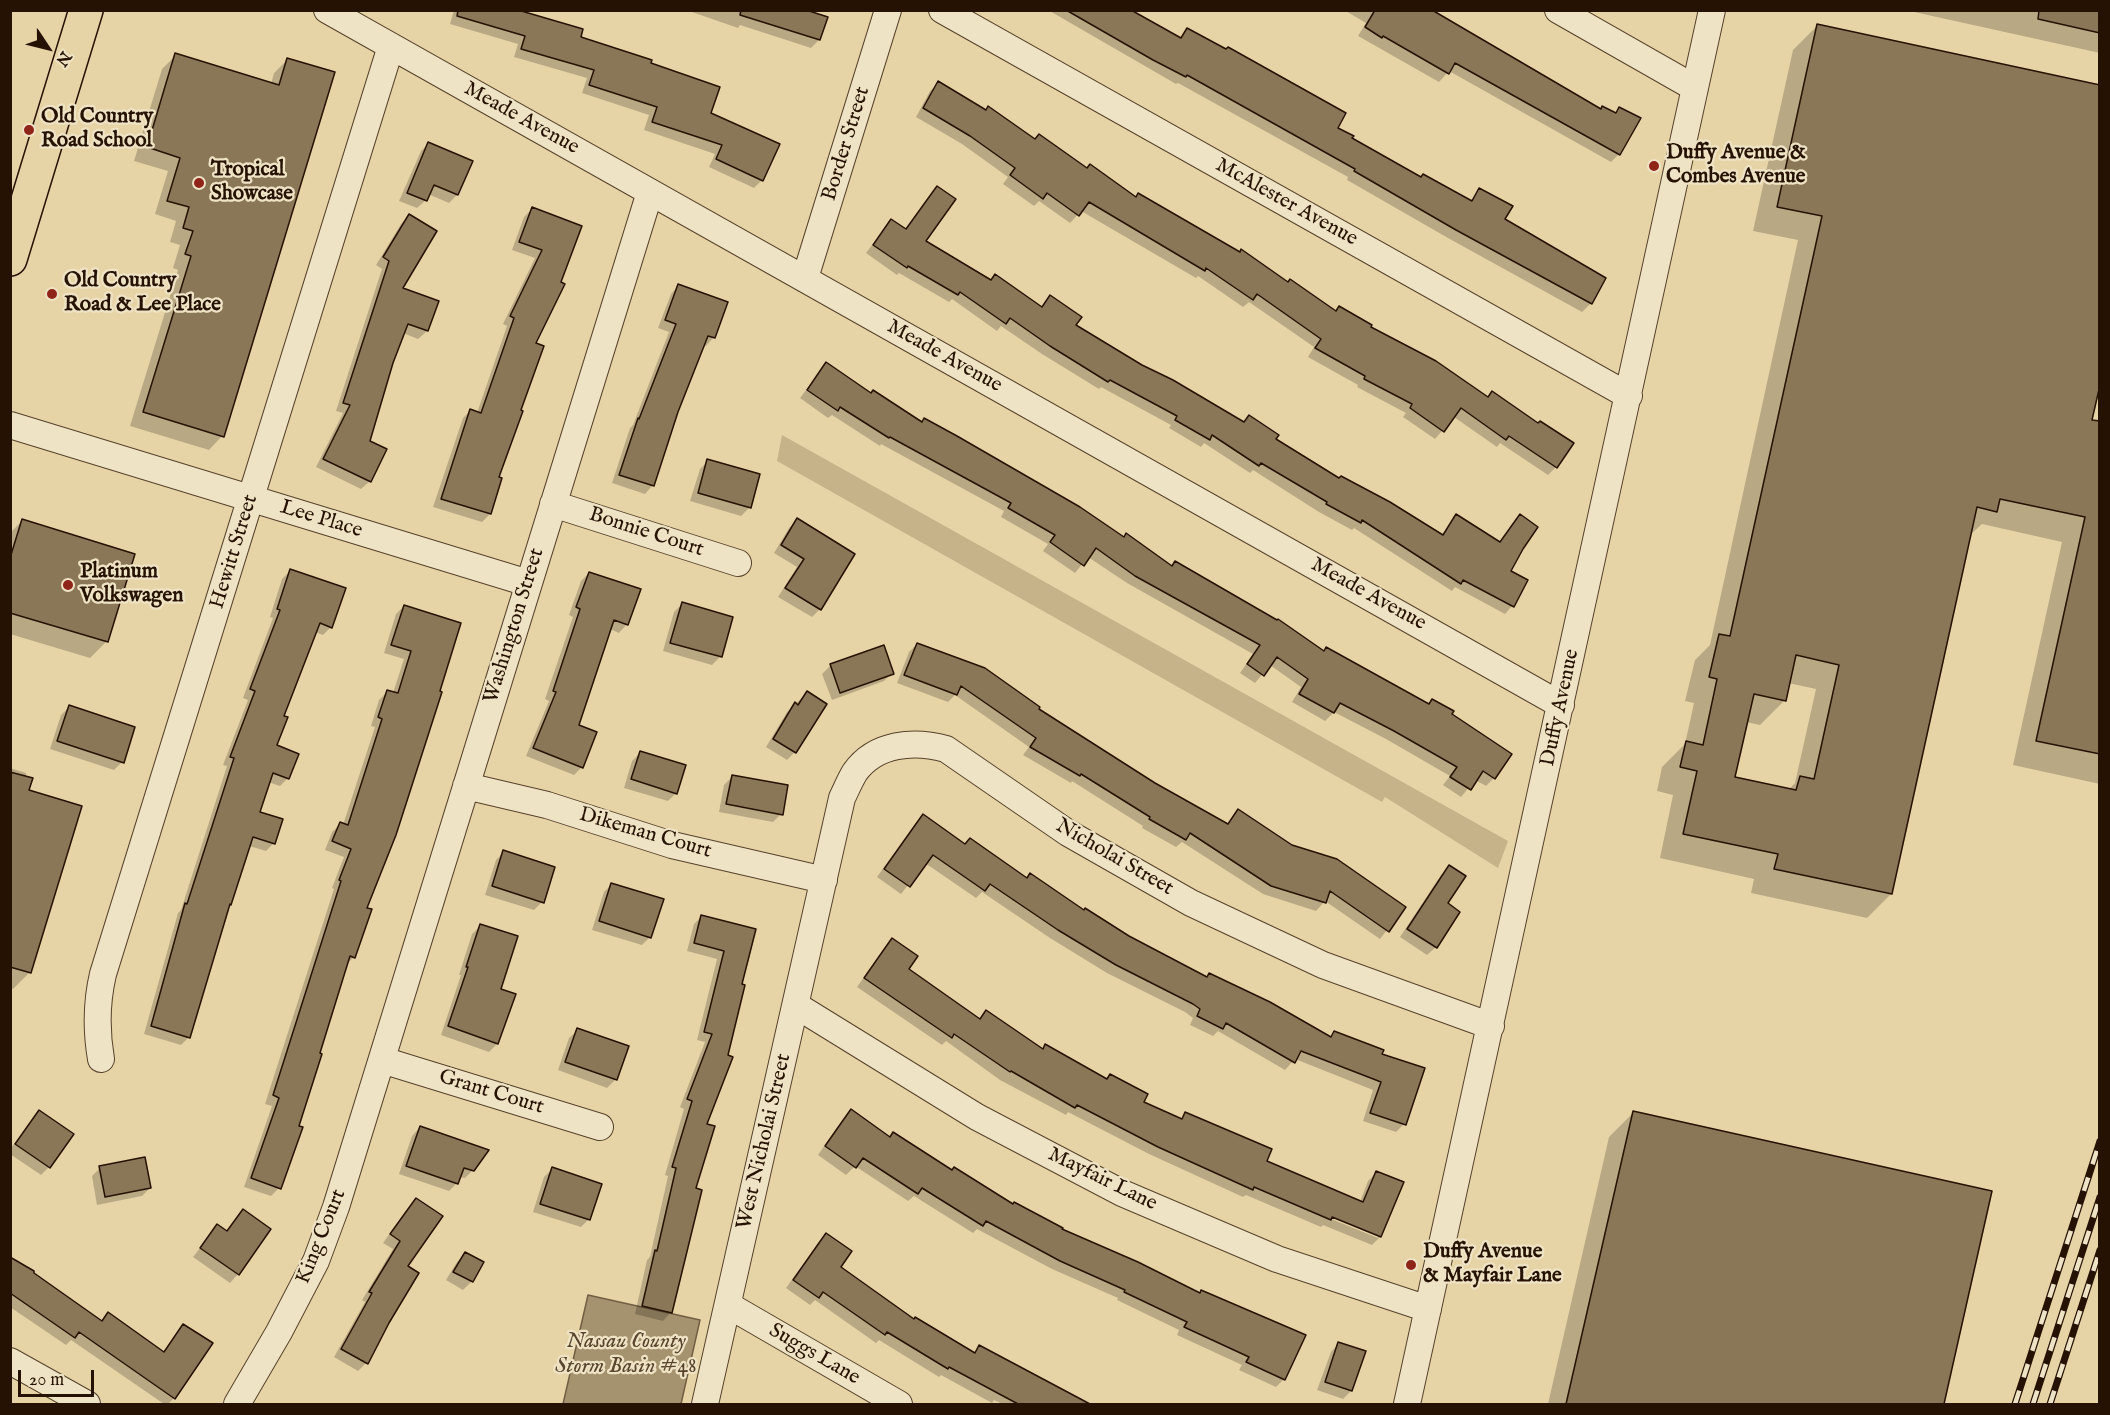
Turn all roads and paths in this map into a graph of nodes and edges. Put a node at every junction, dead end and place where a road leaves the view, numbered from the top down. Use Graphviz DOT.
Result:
graph roads {
  1 [pos="86,10"];
  2 [pos="327,10"];
  3 [pos="888,10"];
  4 [pos="942,10"];
  5 [pos="1558,10"];
  6 [pos="1712,10"];
  7 [pos="391,46"];
  8 [pos="1695,88"];
  9 [pos="650,192"];
  10 [pos="10,259"];
  11 [pos="805,278"];
  12 [pos="1629,396"];
  13 [pos="10,425"];
  14 [pos="252,498"];
  15 [pos="553,504"];
  16 [pos="738,563"];
  17 [pos="528,583"];
  18 [pos="1561,705"];
  19 [pos="466,786"];
  20 [pos="824,880"];
  21 [pos="796,1006"];
  22 [pos="1491,1026"];
  23 [pos="101,1059"];
  24 [pos="382,1060"];
  25 [pos="600,1127"];
  26 [pos="728,1305"];
  27 [pos="1428,1309"];
  28 [pos="10,1361"];
  29 [pos="87,1404"];
  30 [pos="237,1404"];
  31 [pos="705,1404"];
  32 [pos="899,1404"];
  33 [pos="1407,1404"];
  1 -- 10 [label="main road"];
  2 -- 7 [label="street, Meade Avenue"];
  3 -- 11 [label="street, Border Street"];
  4 -- 12 [label="street, McAlester Avenue"];
  5 -- 8 [label="street"];
  6 -- 8 [label="street, Duffy Avenue"];
  7 -- 9 [label="street, Meade Avenue"];
  7 -- 14 [label="street, Hewitt Street"];
  8 -- 12 [label="street, Duffy Avenue"];
  9 -- 11 [label="street, Meade Avenue"];
  9 -- 15 [label="street, Washington Street"];
  11 -- 18 [label="street, Meade Avenue"];
  12 -- 18 [label="street, Duffy Avenue"];
  13 -- 14 [label="street, Lee Place"];
  14 -- 17 [label="street, Lee Place"];
  14 -- 23 [label="street, Hewitt Street"];
  15 -- 16 [label="street, Bonnie Court"];
  15 -- 17 [label="street, Washington Street"];
  17 -- 19 [label="street, Washington Street"];
  18 -- 22 [label="street, Duffy Avenue"];
  19 -- 20 [label="street, Dikeman Court"];
  19 -- 24 [label="street, Washington Street"];
  20 -- 21 [label="street, West Nicholai Street"];
  20 -- 22 [label="street, Nicholai Street"];
  21 -- 26 [label="street, West Nicholai Street"];
  21 -- 27 [label="street, Mayfair Lane"];
  22 -- 27 [label="street, Duffy Avenue"];
  24 -- 25 [label="street, Grant Court"];
  24 -- 30 [label="street, King Court"];
  26 -- 31 [label="street, West Nicholai Street"];
  26 -- 32 [label="street, Suggs Lane"];
  27 -- 33 [label="street, Duffy Avenue"];
  28 -- 29 [label="street"];
}
